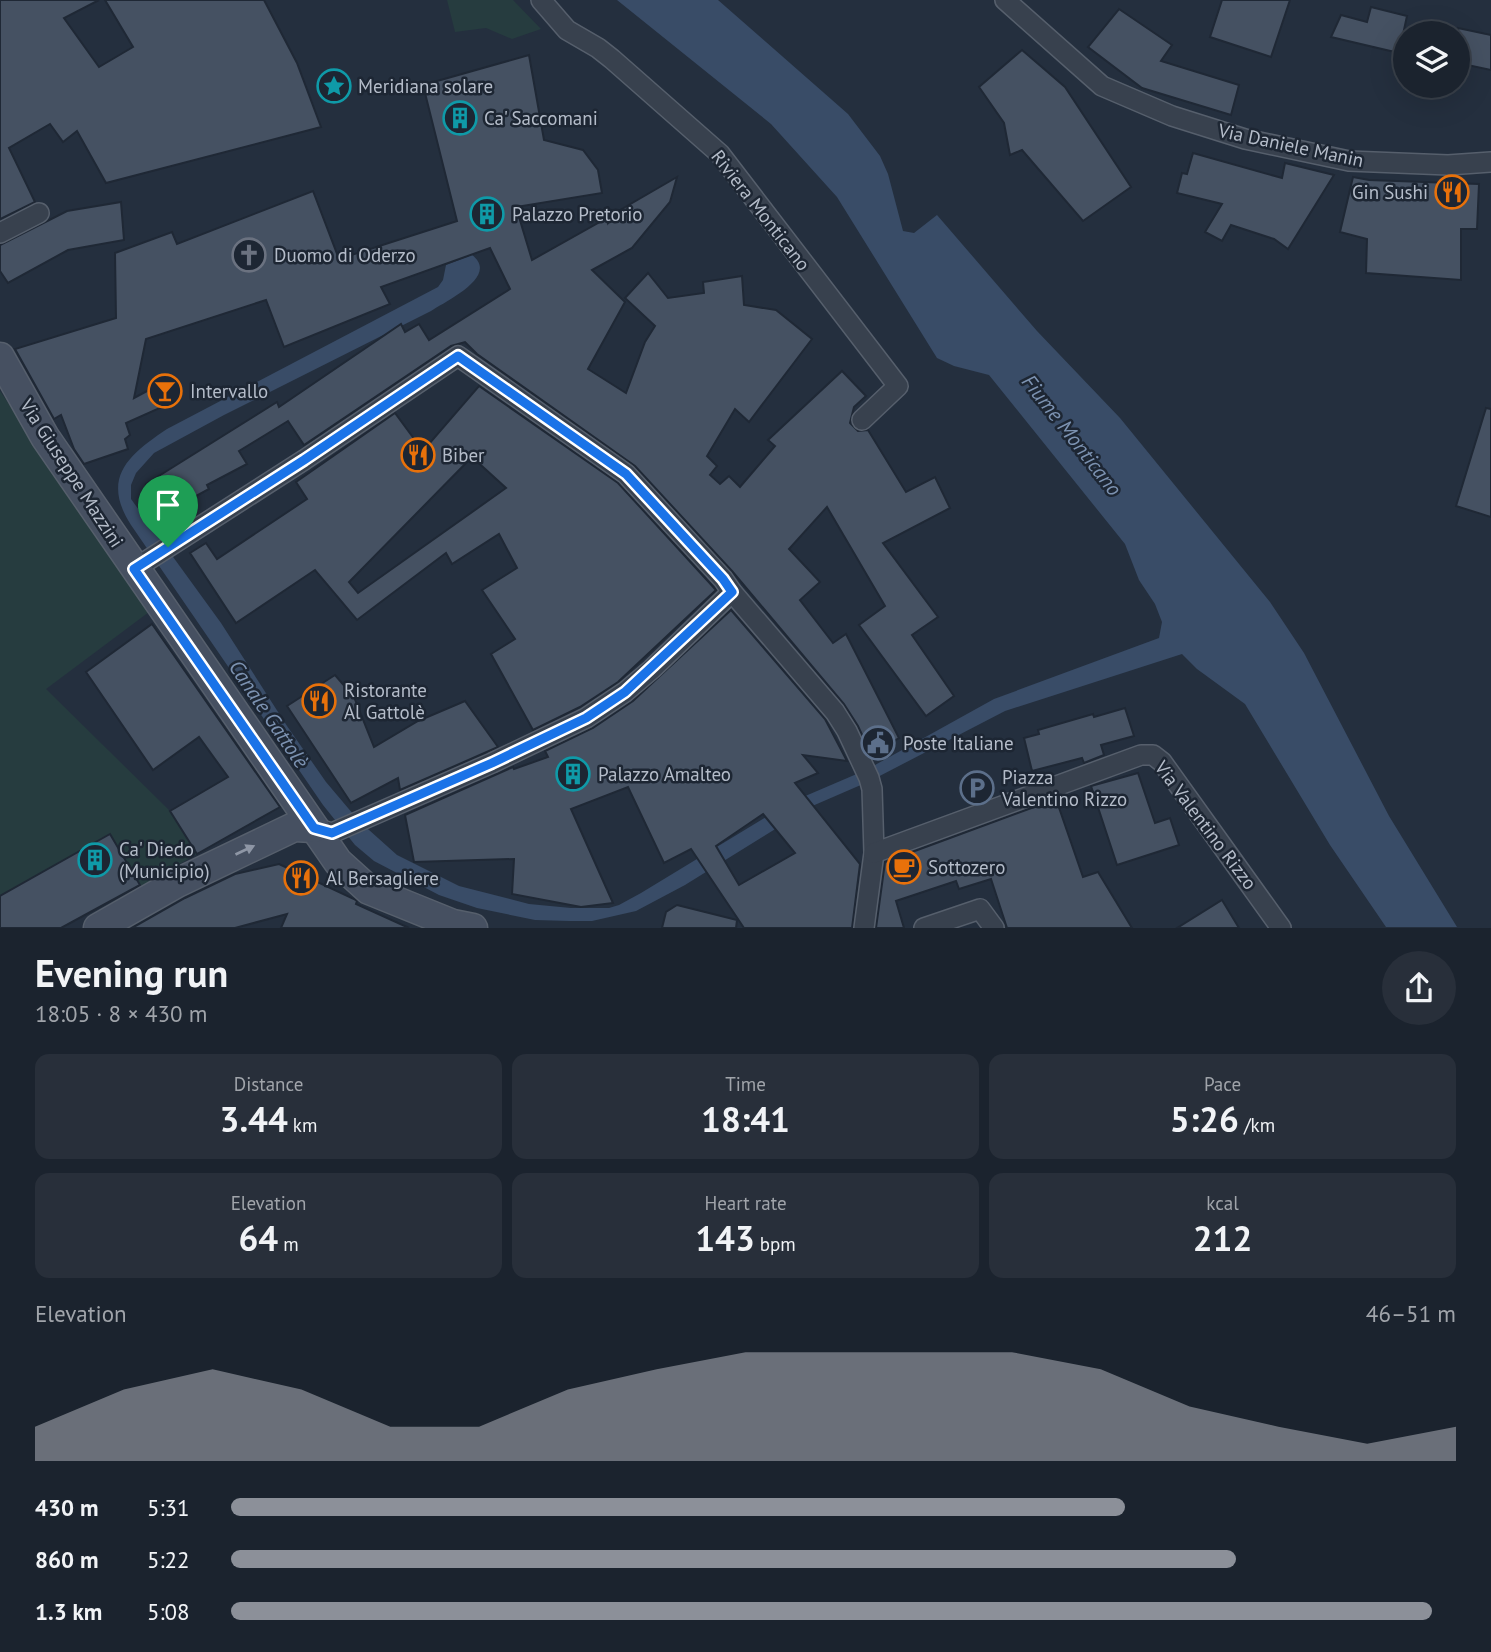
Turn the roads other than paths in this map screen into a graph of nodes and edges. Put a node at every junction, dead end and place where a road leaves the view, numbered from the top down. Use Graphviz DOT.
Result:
graph roads {
  1 [pos="541,0"];
  2 [pos="1004,0"];
  3 [pos="1491,162"];
  4 [pos="39,213"];
  5 [pos="0,233"];
  6 [pos="0,357"];
  7 [pos="862,420"];
  8 [pos="141,564"];
  9 [pos="732,592"];
  10 [pos="323,830"];
  11 [pos="874,853"];
  12 [pos="459,926"];
  13 [pos="98,928"];
  14 [pos="864,928"];
  15 [pos="924,928"];
  16 [pos="994,928"];
  17 [pos="1281,928"];
  1 -- 7 [label="street, Riviera Monticano"];
  2 -- 3 [label="street, Via Daniele Manin"];
  4 -- 5 [label="street"];
  6 -- 8 [label="street, Via Giuseppe Mazzini"];
  8 -- 9 [label="street"];
  8 -- 10 [label="street, Via Giuseppe Mazzini"];
  9 -- 10 [label="street"];
  9 -- 11 [label="street"];
  10 -- 12 [label="street, Via Giuseppe Mazzini"];
  13 -- 10 [label="street, one-way"];
  11 -- 14 [label="street"];
  11 -- 17 [label="street, Via Valentino Rizzo"];
  15 -- 16 [label="street"];
}
